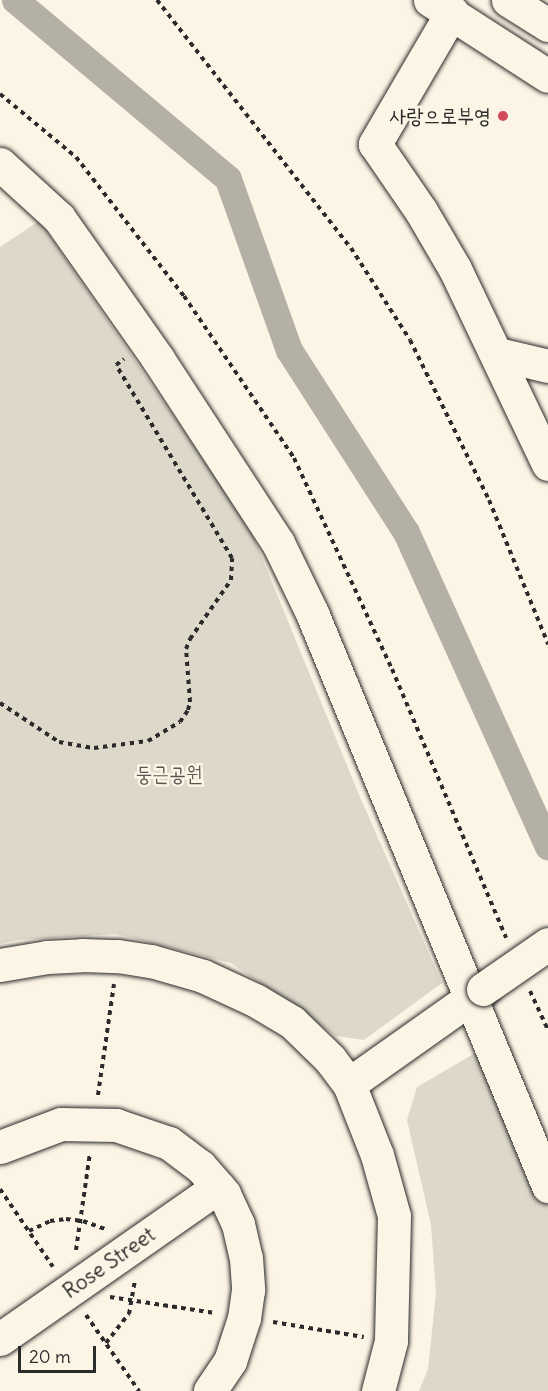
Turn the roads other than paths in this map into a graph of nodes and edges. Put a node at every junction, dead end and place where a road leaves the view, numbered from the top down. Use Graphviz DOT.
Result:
graph roads {
  1 [pos="508,0"];
  2 [pos="441,6"];
  3 [pos="548,25"];
  4 [pos="548,76"];
  5 [pos="0,164"];
  6 [pos="498,354"];
  7 [pos="548,366"];
  8 [pos="548,464"];
  9 [pos="548,944"];
  10 [pos="0,966"];
  11 [pos="476,994"];
  12 [pos="349,1084"];
  13 [pos="0,1147"];
  14 [pos="548,1186"];
  15 [pos="218,1187"];
  16 [pos="0,1340"];
  17 [pos="210,1391"];
  18 [pos="378,1391"];
  1 -- 3 [label="street"];
  2 -- 4 [label="street"];
  2 -- 6 [label="street"];
  5 -- 11 [label="street"];
  6 -- 7 [label="street"];
  6 -- 8 [label="street"];
  9 -- 11 [label="street, bridge"];
  10 -- 12 [label="street"];
  11 -- 12 [label="street"];
  11 -- 14 [label="street"];
  12 -- 18 [label="street"];
  13 -- 15 [label="street"];
  15 -- 16 [label="street, Rose Street"];
  15 -- 17 [label="street"];
}
